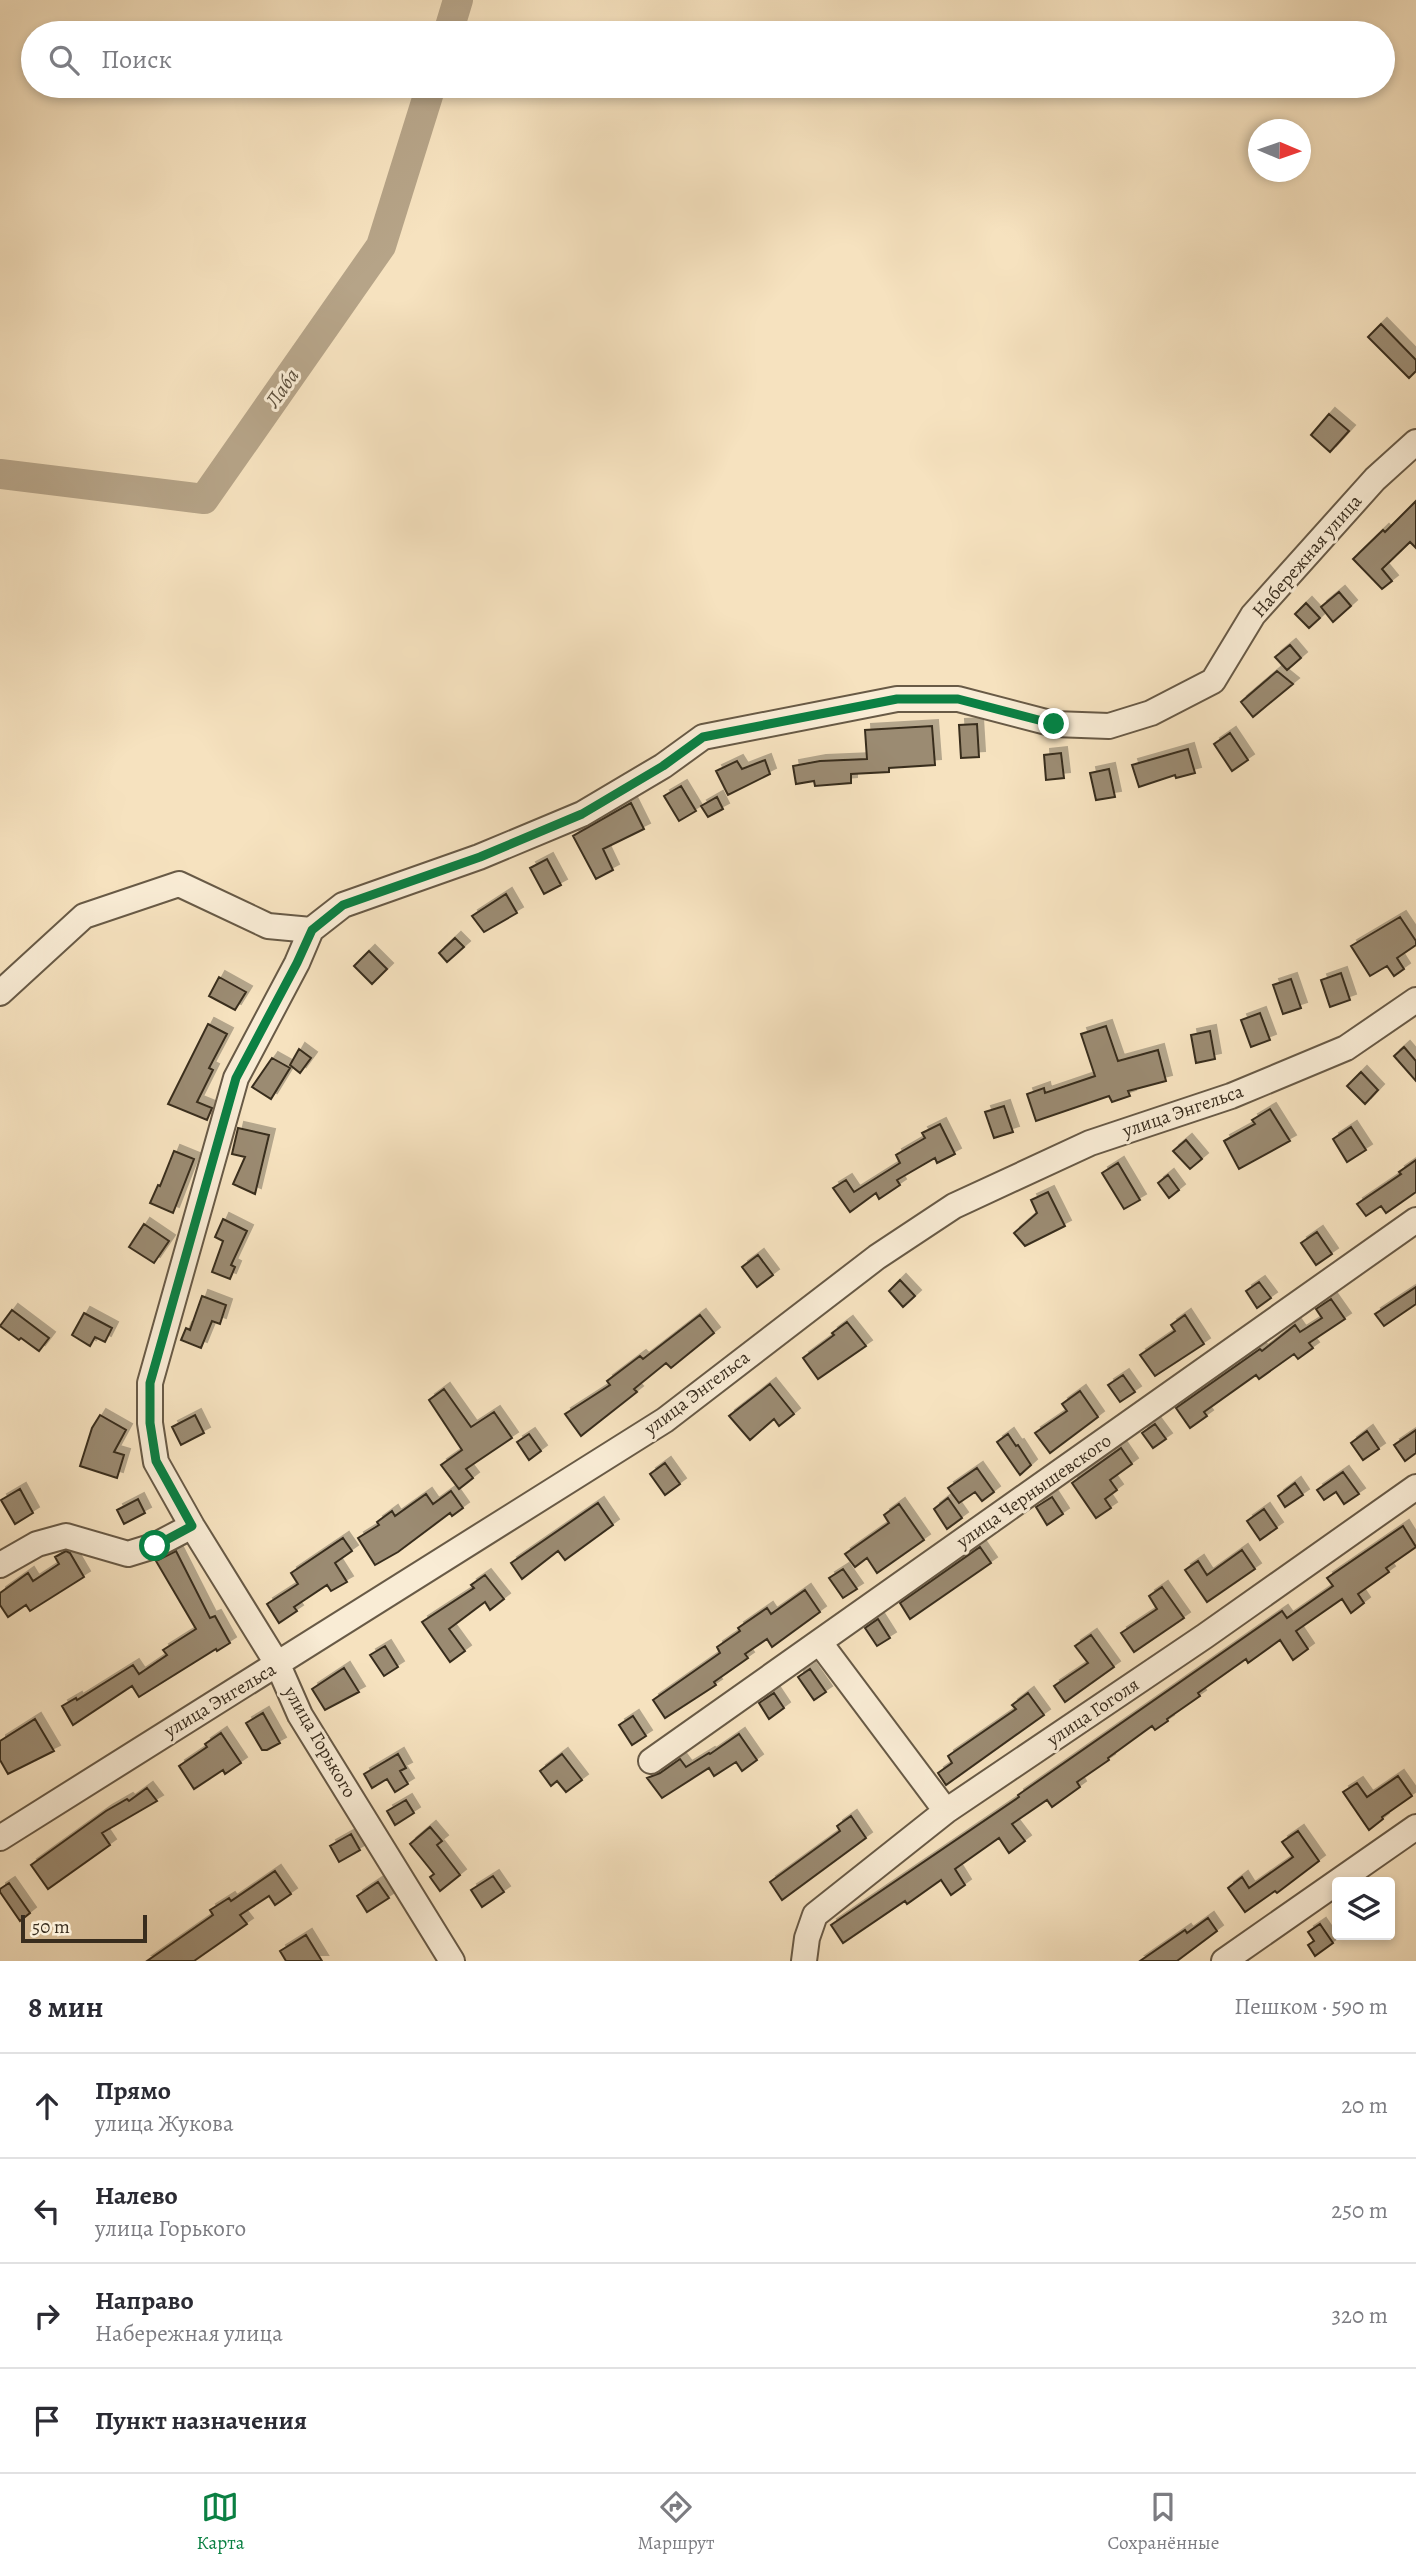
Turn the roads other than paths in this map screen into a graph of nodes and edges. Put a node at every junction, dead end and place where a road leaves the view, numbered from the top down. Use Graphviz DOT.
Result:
graph roads {
  1 [pos="1416,442"];
  2 [pos="312,930"];
  3 [pos="0,993"];
  4 [pos="1416,1000"];
  5 [pos="1416,1220"];
  6 [pos="1416,1487"];
  7 [pos="192,1526"];
  8 [pos="0,1565"];
  9 [pos="820,1643"];
  10 [pos="278,1665"];
  11 [pos="650,1761"];
  12 [pos="946,1811"];
  13 [pos="1416,1827"];
  14 [pos="0,1838"];
  15 [pos="449,1960"];
  16 [pos="804,1961"];
  17 [pos="1224,1961"];
  1 -- 2 [label="street, Набережная улица"];
  2 -- 3 [label="street"];
  2 -- 7 [label="street, улица Горького"];
  4 -- 10 [label="street, улица Энгельса"];
  5 -- 9 [label="street, улица Чернышевского"];
  6 -- 12 [label="street, улица Гоголя"];
  7 -- 8 [label="street"];
  7 -- 10 [label="street, улица Горького"];
  9 -- 11 [label="street, улица Чернышевского"];
  9 -- 12 [label="street"];
  10 -- 14 [label="street, улица Энгельса"];
  10 -- 15 [label="street, улица Горького"];
  12 -- 16 [label="street, улица Гоголя"];
  13 -- 17 [label="street"];
}
